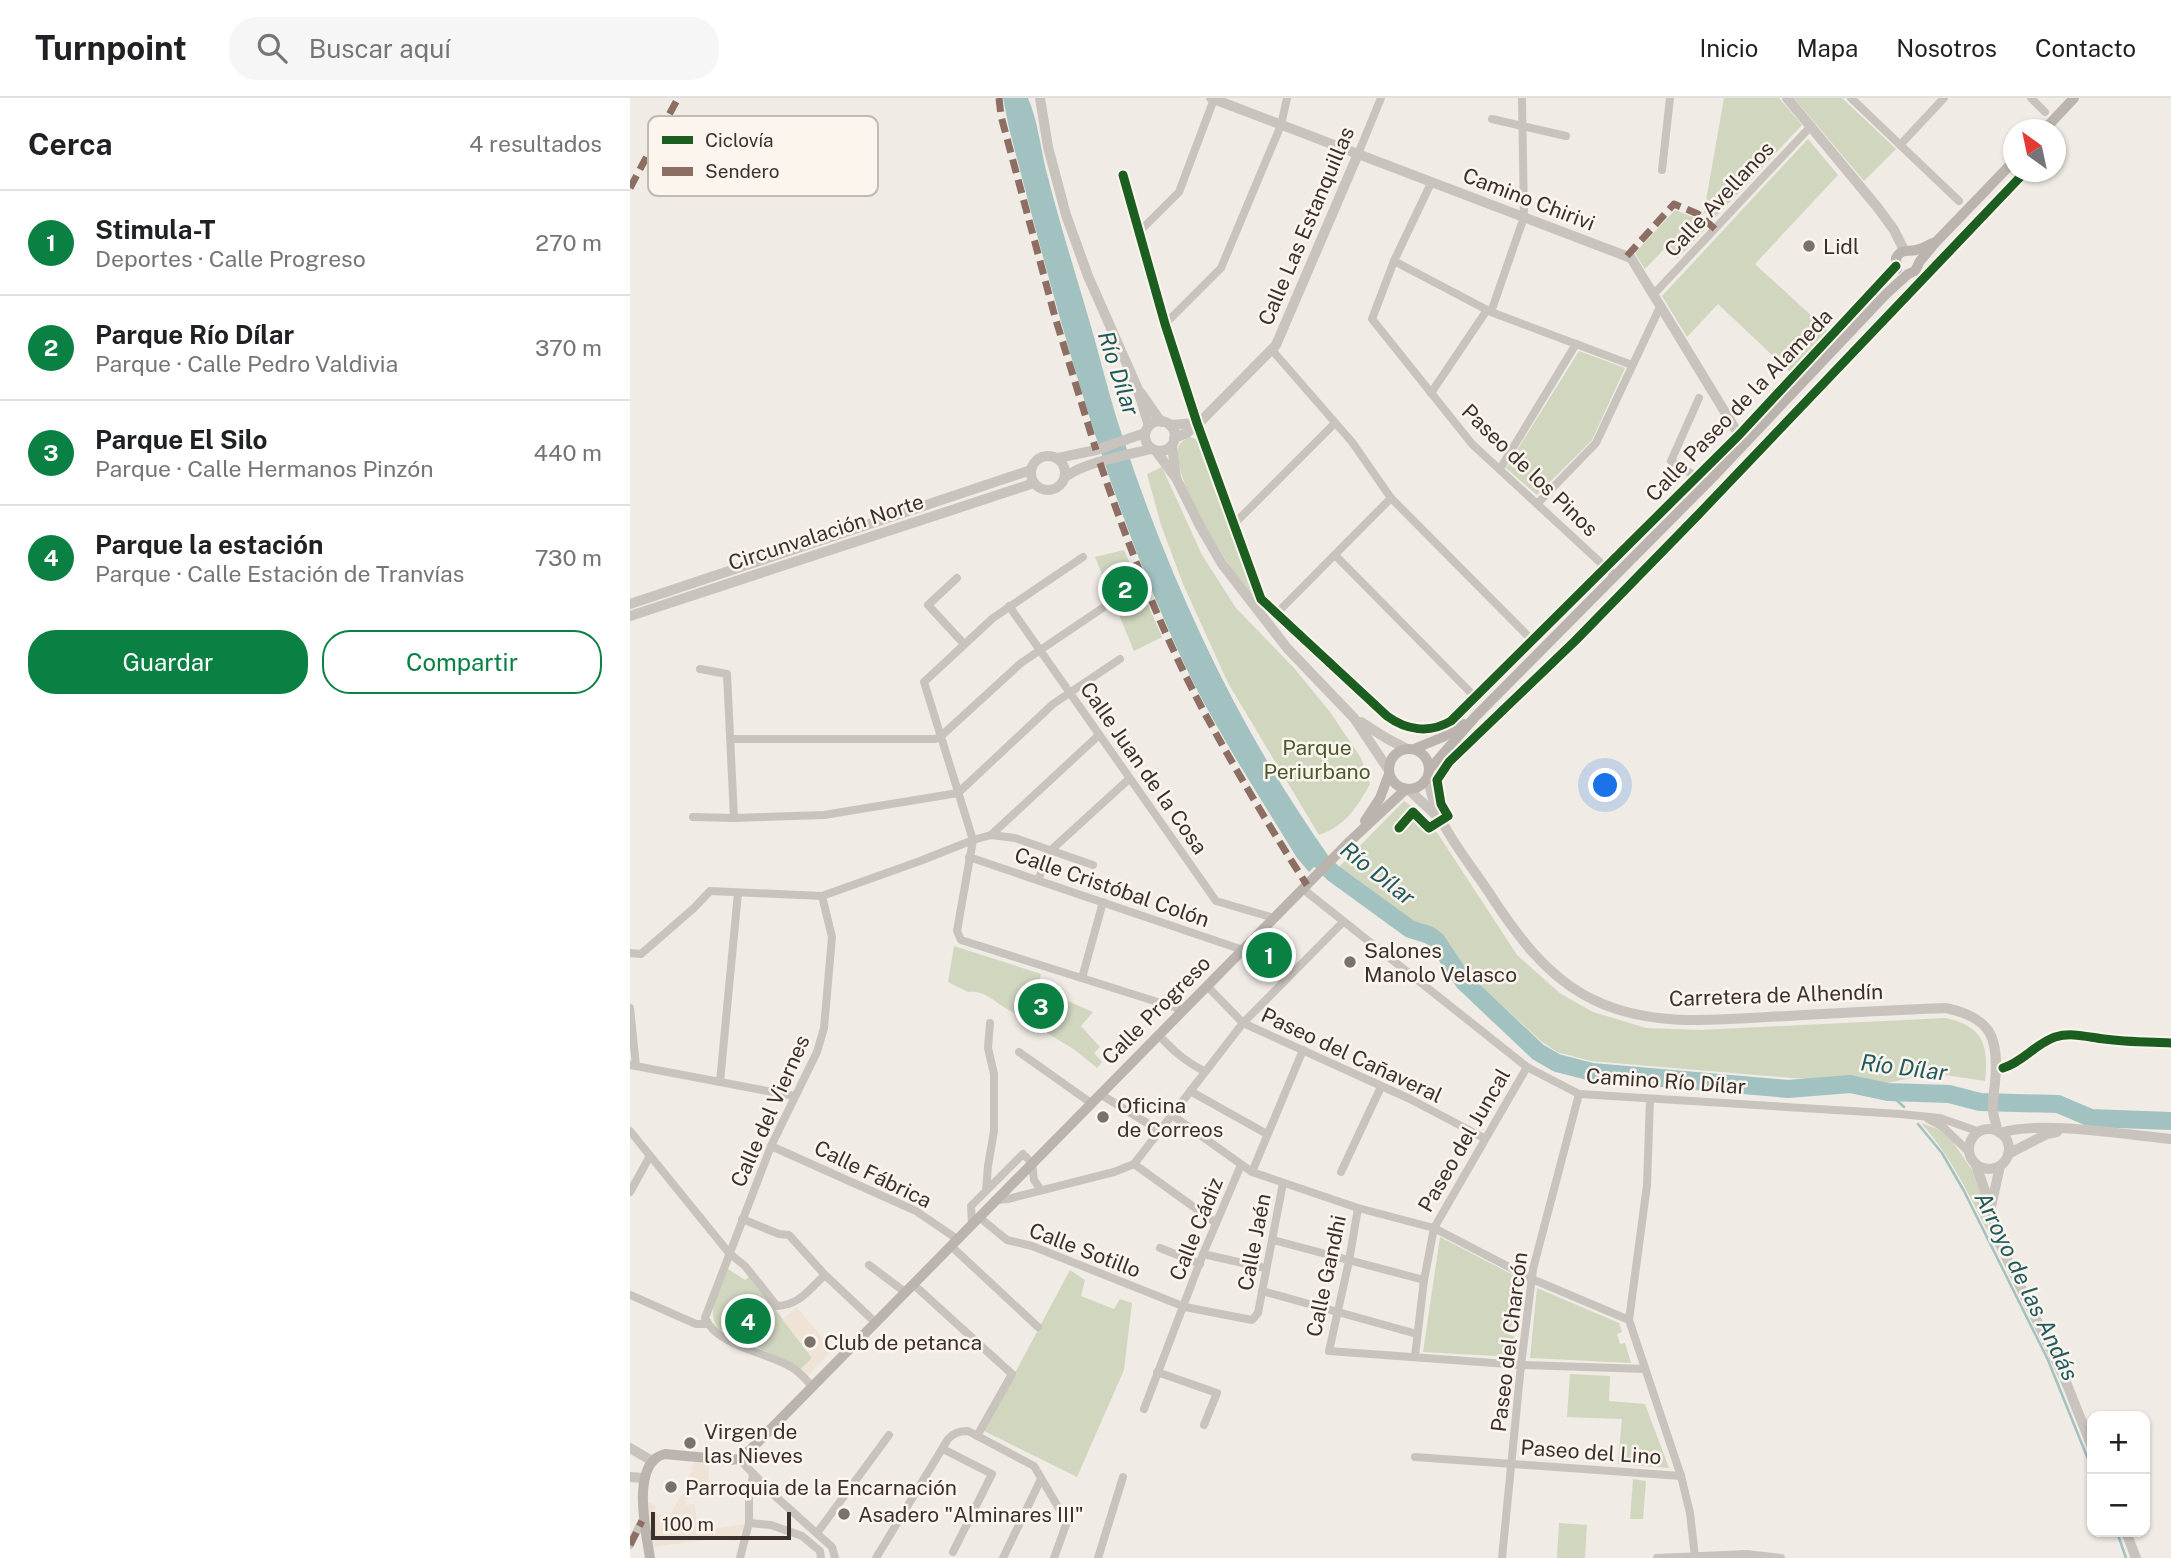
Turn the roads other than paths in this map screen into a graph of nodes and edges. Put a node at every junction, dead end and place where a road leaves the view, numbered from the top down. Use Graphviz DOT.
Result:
graph roads {
  1 [pos="1040,98"];
  2 [pos="1287,98"];
  3 [pos="1381,98"];
  4 [pos="1522,98"];
  5 [pos="1670,98"];
  6 [pos="1787,98"];
  7 [pos="1851,98"];
  8 [pos="1944,98"];
  9 [pos="2031,98"];
  10 [pos="2074,98"];
  11 [pos="1212,99"];
  12 [pos="2045,112"];
  13 [pos="2054,119"];
  14 [pos="1492,120"];
  15 [pos="1281,125"];
  16 [pos="1811,126"];
  17 [pos="1523,127"];
  18 [pos="1566,135"];
  19 [pos="1900,145"];
  20 [pos="1358,154"];
  21 [pos="1662,170"];
  22 [pos="2003,172"];
  23 [pos="1123,175"];
  24 [pos="1432,183"];
  25 [pos="1959,201"];
  26 [pos="1524,217"];
  27 [pos="1139,229"];
  28 [pos="1936,242"];
  29 [pos="1909,251"];
  30 [pos="1394,261"];
  31 [pos="1920,261"];
  32 [pos="1897,267"];
  33 [pos="1908,274"];
  34 [pos="1886,294"];
  35 [pos="1653,295"];
  36 [pos="1660,307"];
  37 [pos="1489,311"];
  38 [pos="1166,324"];
  39 [pos="1576,344"];
  40 [pos="1272,350"];
  41 [pos="1632,365"];
  42 [pos="1137,387"];
  43 [pos="1431,393"];
  44 [pos="1699,398"];
  45 [pos="1197,423"];
  46 [pos="1335,423"];
  47 [pos="1166,424"];
  48 [pos="1147,430"];
  49 [pos="1743,439"];
  50 [pos="1173,442"];
  51 [pos="1154,450"];
  52 [pos="1058,458"];
  53 [pos="1500,469"];
  54 [pos="1031,470"];
  55 [pos="1065,477"];
  56 [pos="1696,477"];
  57 [pos="1176,478"];
  58 [pos="1034,483"];
  59 [pos="1391,498"];
  60 [pos="1537,504"];
  61 [pos="1234,522"];
  62 [pos="1335,555"];
  63 [pos="1083,557"];
  64 [pos="1605,566"];
  65 [pos="1615,576"];
  66 [pos="957,578"];
  67 [pos="630,604"];
  68 [pos="1009,606"];
  69 [pos="1104,607"];
  70 [pos="1277,612"];
  71 [pos="630,616"];
  72 [pos="1532,640"];
  73 [pos="964,644"];
  74 [pos="1040,650"];
  75 [pos="1120,659"];
  76 [pos="700,669"];
  77 [pos="1069,693"];
  78 [pos="1475,697"];
  79 [pos="1475,717"];
  80 [pos="1354,718"];
  81 [pos="1099,735"];
  82 [pos="940,737"];
  83 [pos="731,739"];
  84 [pos="1411,749"];
  85 [pos="1389,772"];
  86 [pos="1428,773"];
  87 [pos="1129,779"];
  88 [pos="1407,789"];
  89 [pos="958,793"];
  90 [pos="693,817"];
  91 [pos="734,818"];
  92 [pos="1440,819"];
  93 [pos="991,835"];
  94 [pos="973,840"];
  95 [pos="1348,843"];
  96 [pos="1051,850"];
  97 [pos="970,857"];
  98 [pos="1093,865"];
  99 [pos="1038,880"];
  100 [pos="1307,885"];
  101 [pos="738,893"];
  102 [pos="822,896"];
  103 [pos="1103,902"];
  104 [pos="1274,918"];
  105 [pos="1343,922"];
  106 [pos="1243,950"];
  107 [pos="630,953"];
  108 [pos="1082,978"];
  109 [pos="1208,986"];
  110 [pos="630,1009"];
  111 [pos="1184,1010"];
  112 [pos="990,1023"];
  113 [pos="1242,1023"];
  114 [pos="1159,1035"];
  115 [pos="1303,1050"];
  116 [pos="1019,1052"];
  117 [pos="633,1065"];
  118 [pos="1527,1067"];
  119 [pos="1204,1071"];
  120 [pos="720,1082"];
  121 [pos="1381,1087"];
  122 [pos="1189,1091"];
  123 [pos="1100,1094"];
  124 [pos="1579,1094"];
  125 [pos="793,1096"];
  126 [pos="1650,1098"];
  127 [pos="1091,1103"];
  128 [pos="1993,1111"];
  129 [pos="1172,1115"];
  130 [pos="1925,1118"];
  131 [pos="2072,1130"];
  132 [pos="630,1131"];
  133 [pos="1160,1131"];
  134 [pos="1982,1131"];
  135 [pos="1999,1132"];
  136 [pos="1267,1134"];
  137 [pos="1485,1138"];
  138 [pos="2171,1139"];
  139 [pos="771,1146"];
  140 [pos="1969,1152"];
  141 [pos="2008,1154"];
  142 [pos="650,1156"];
  143 [pos="1032,1163"];
  144 [pos="1134,1164"];
  145 [pos="1241,1165"];
  146 [pos="1976,1165"];
  147 [pos="2000,1166"];
  148 [pos="1252,1172"];
  149 [pos="1341,1172"];
  150 [pos="1017,1178"];
  151 [pos="1283,1183"];
  152 [pos="986,1191"];
  153 [pos="1041,1191"];
  154 [pos="630,1192"];
  155 [pos="996,1200"];
  156 [pos="1358,1208"];
  157 [pos="1991,1208"];
  158 [pos="742,1219"];
  159 [pos="975,1220"];
  160 [pos="1216,1223"];
  161 [pos="1434,1228"];
  162 [pos="1273,1240"];
  163 [pos="954,1242"];
  164 [pos="1160,1248"];
  165 [pos="729,1253"];
  166 [pos="1203,1254"];
  167 [pos="1349,1261"];
  168 [pos="1200,1264"];
  169 [pos="869,1265"];
  170 [pos="1265,1268"];
  171 [pos="825,1275"];
  172 [pos="1532,1279"];
  173 [pos="1424,1280"];
  174 [pos="909,1288"];
  175 [pos="1262,1291"];
  176 [pos="630,1295"];
  177 [pos="1185,1307"];
  178 [pos="1337,1313"];
  179 [pos="1629,1320"];
  180 [pos="875,1322"];
  181 [pos="708,1324"];
  182 [pos="1038,1327"];
  183 [pos="1418,1334"];
  184 [pos="1415,1356"];
  185 [pos="1521,1365"];
  186 [pos="1645,1369"];
  187 [pos="1157,1372"];
  188 [pos="812,1386"];
  189 [pos="1144,1409"];
  190 [pos="1204,1425"];
  191 [pos="2087,1434"];
  192 [pos="890,1435"];
  193 [pos="977,1436"];
  194 [pos="630,1448"];
  195 [pos="943,1449"];
  196 [pos="1415,1457"];
  197 [pos="740,1459"];
  198 [pos="652,1461"];
  199 [pos="1512,1464"];
  200 [pos="753,1475"];
  201 [pos="1681,1476"];
  202 [pos="630,1477"];
  203 [pos="1123,1477"];
  204 [pos="643,1478"];
  205 [pos="1041,1479"];
  206 [pos="642,1521"];
  207 [pos="749,1523"];
  208 [pos="817,1533"];
  209 [pos="2128,1537"];
  210 [pos="630,1545"];
  211 [pos="953,1552"];
  212 [pos="1695,1557"];
  213 [pos="650,1558"];
  214 [pos="740,1558"];
  215 [pos="821,1558"];
  216 [pos="835,1558"];
  217 [pos="876,1558"];
  218 [pos="1003,1558"];
  219 [pos="1055,1558"];
  220 [pos="1098,1558"];
  221 [pos="1502,1558"];
  222 [pos="1657,1558"];
  223 [pos="1782,1558"];
  224 [pos="2136,1558"];
  1 -- 42 [label="street"];
  2 -- 15 [label="street"];
  3 -- 20 [label="street, Calle Las Estanquillas"];
  4 -- 17 [label="street"];
  5 -- 21 [label="street"];
  6 -- 16 [label="street"];
  7 -- 19 [label="street"];
  8 -- 19 [label="street"];
  9 -- 12 [label="street"];
  10 -- 13 [label="main road"];
  11 -- 15 [label="street, Camino Chirivi"];
  11 -- 27 [label="street"];
  14 -- 17 [label="street"];
  15 -- 20 [label="street, Camino Chirivi"];
  15 -- 38 [label="street"];
  16 -- 29 [label="street"];
  16 -- 35 [label="street, Calle Avellanos"];
  17 -- 18 [label="street"];
  17 -- 26 [label="street"];
  19 -- 25 [label="street"];
  20 -- 24 [label="street, Camino Chirivi"];
  20 -- 40 [label="street, Calle Las Estanquillas"];
  22 -- 28 [label="main road"];
  23 -- 27 [label="street, Calle Paseo de la Alameda"];
  24 -- 26 [label="street, Camino Chirivi"];
  24 -- 30 [label="street"];
  26 -- 35 [label="street, Camino Chirivi"];
  26 -- 37 [label="street"];
  27 -- 38 [label="street, Calle Paseo de la Alameda"];
  28 -- 29 [label="main road"];
  28 -- 31 [label="main road"];
  29 -- 31 [label="main road"];
  29 -- 32 [label="main road"];
  30 -- 37 [label="street"];
  30 -- 43 [label="street, Paseo de los Pinos"];
  31 -- 33 [label="main road"];
  32 -- 33 [label="main road"];
  32 -- 34 [label="main road"];
  32 -- 49 [label="street, Calle Paseo de la Alameda"];
  33 -- 34 [label="main road"];
  34 -- 49 [label="main road"];
  35 -- 36 [label="street, Camino Chirivi"];
  36 -- 41 [label="street"];
  36 -- 49 [label="street, Camino Chirivi"];
  37 -- 39 [label="street"];
  37 -- 43 [label="street"];
  38 -- 45 [label="street, Calle Paseo de la Alameda"];
  39 -- 41 [label="street"];
  39 -- 53 [label="street"];
  40 -- 45 [label="street, Calle Las Estanquillas"];
  40 -- 46 [label="street"];
  41 -- 60 [label="street"];
  42 -- 47 [label="street"];
  42 -- 48 [label="street"];
  43 -- 53 [label="street, Paseo de los Pinos"];
  44 -- 56 [label="street"];
  45 -- 47 [label="street"];
  45 -- 50 [label="street, Calle Las Estanquillas"];
  45 -- 61 [label="street, Calle Paseo de la Alameda"];
  46 -- 59 [label="street"];
  46 -- 61 [label="street"];
  47 -- 48 [label="street"];
  47 -- 50 [label="street"];
  48 -- 51 [label="street"];
  48 -- 52 [label="street"];
  49 -- 56 [label="street, Calle Paseo de la Alameda"];
  49 -- 65 [label="main road"];
  50 -- 51 [label="street"];
  50 -- 57 [label="street"];
  51 -- 55 [label="street"];
  51 -- 57 [label="street"];
  52 -- 54 [label="street"];
  52 -- 55 [label="street"];
  53 -- 60 [label="street, Paseo de los Pinos"];
  54 -- 58 [label="street"];
  54 -- 67 [label="street, Circunvalación Norte"];
  55 -- 58 [label="street"];
  56 -- 64 [label="street, Calle Paseo de la Alameda"];
  57 -- 80 [label="street"];
  58 -- 71 [label="street, Circunvalación Norte"];
  59 -- 62 [label="street"];
  59 -- 72 [label="street"];
  60 -- 64 [label="street, Paseo de los Pinos"];
  61 -- 70 [label="street, Calle Paseo de la Alameda"];
  62 -- 70 [label="street"];
  62 -- 78 [label="street"];
  63 -- 68 [label="street"];
  64 -- 65 [label="street, Paseo de los Pinos"];
  64 -- 72 [label="street, Calle Paseo de la Alameda"];
  65 -- 79 [label="main road"];
  66 -- 73 [label="street"];
  68 -- 73 [label="street"];
  68 -- 74 [label="street, Calle Juan de la Cosa"];
  69 -- 74 [label="street"];
  70 -- 78 [label="street, Calle Paseo de la Alameda"];
  72 -- 78 [label="street, Calle Paseo de la Alameda"];
  73 -- 82 [label="street"];
  74 -- 77 [label="street, Calle Juan de la Cosa"];
  74 -- 82 [label="street"];
  75 -- 77 [label="street"];
  76 -- 83 [label="street"];
  77 -- 81 [label="street, Calle Juan de la Cosa"];
  77 -- 89 [label="street"];
  79 -- 84 [label="main road"];
  79 -- 86 [label="main road"];
  80 -- 84 [label="street"];
  80 -- 85 [label="street"];
  81 -- 87 [label="street, Calle Juan de la Cosa"];
  81 -- 93 [label="street"];
  82 -- 83 [label="street"];
  82 -- 89 [label="street"];
  83 -- 91 [label="street"];
  84 -- 85 [label="main road"];
  84 -- 86 [label="main road"];
  85 -- 88 [label="main road"];
  85 -- 95 [label="main road"];
  86 -- 88 [label="main road"];
  86 -- 92 [label="street"];
  87 -- 96 [label="street"];
  87 -- 104 [label="street, Calle Juan de la Cosa"];
  88 -- 92 [label="street"];
  88 -- 95 [label="main road"];
  89 -- 91 [label="street"];
  89 -- 94 [label="street"];
  90 -- 91 [label="street"];
  92 -- 128 [label="street, Carretera de Alhendín"];
  93 -- 94 [label="street"];
  93 -- 96 [label="street"];
  94 -- 97 [label="street"];
  94 -- 102 [label="street"];
  95 -- 100 [label="main road, Calle Progreso"];
  96 -- 98 [label="street"];
  96 -- 99 [label="street"];
  97 -- 99 [label="street, Calle Cristóbal Colón"];
  97 -- 108 [label="street"];
  99 -- 103 [label="street, Calle Cristóbal Colón"];
  100 -- 104 [label="main road, Calle Progreso"];
  100 -- 105 [label="street, Camino Río Dílar"];
  101 -- 102 [label="street"];
  101 -- 107 [label="street"];
  101 -- 120 [label="street"];
  102 -- 125 [label="street, Calle del Viernes"];
  103 -- 106 [label="street, Calle Cristóbal Colón"];
  103 -- 108 [label="street"];
  104 -- 106 [label="main road, Calle Progreso"];
  105 -- 113 [label="street"];
  105 -- 118 [label="street, Camino Río Dílar"];
  106 -- 109 [label="main road, Calle Progreso"];
  108 -- 111 [label="street"];
  109 -- 111 [label="main road, Calle Progreso"];
  109 -- 113 [label="street"];
  110 -- 117 [label="street"];
  111 -- 114 [label="main road, Calle Progreso"];
  112 -- 152 [label="street"];
  113 -- 115 [label="street, Paseo del Cañaveral"];
  113 -- 119 [label="street"];
  114 -- 119 [label="street"];
  114 -- 123 [label="main road, Calle Progreso"];
  115 -- 121 [label="street, Paseo del Cañaveral"];
  115 -- 136 [label="street"];
  116 -- 127 [label="street"];
  117 -- 120 [label="street"];
  118 -- 124 [label="street, Camino Río Dílar"];
  118 -- 137 [label="street, Paseo del Juncal"];
  119 -- 122 [label="street"];
  120 -- 125 [label="street"];
  121 -- 137 [label="street, Paseo del Cañaveral"];
  121 -- 149 [label="street"];
  122 -- 129 [label="street"];
  122 -- 136 [label="street"];
  123 -- 127 [label="main road, Calle Progreso"];
  123 -- 133 [label="street"];
  124 -- 126 [label="street, Camino Río Dílar"];
  124 -- 172 [label="street, Paseo del Charcón"];
  125 -- 139 [label="street, Calle del Viernes"];
  126 -- 130 [label="street, Camino Río Dílar"];
  126 -- 179 [label="street"];
  127 -- 143 [label="main road, Calle Progreso"];
  128 -- 134 [label="street, Carretera de Alhendín"];
  128 -- 135 [label="street, Carretera de Alhendín"];
  129 -- 133 [label="street"];
  129 -- 145 [label="street"];
  130 -- 134 [label="street, Camino Río Dílar"];
  130 -- 140 [label="street, Camino Río Dílar"];
  131 -- 135 [label="street"];
  131 -- 138 [label="street"];
  131 -- 141 [label="street"];
  132 -- 142 [label="street"];
  133 -- 144 [label="street"];
  134 -- 135 [label="street"];
  134 -- 140 [label="street"];
  135 -- 141 [label="street"];
  136 -- 148 [label="street"];
  137 -- 161 [label="street, Paseo del Juncal"];
  139 -- 158 [label="street, Calle del Viernes"];
  139 -- 163 [label="street, Calle Fábrica"];
  140 -- 146 [label="street"];
  141 -- 147 [label="street"];
  142 -- 154 [label="street"];
  142 -- 165 [label="street"];
  143 -- 150 [label="main road, Calle Progreso"];
  143 -- 152 [label="street, Calle Progreso"];
  143 -- 153 [label="street"];
  144 -- 153 [label="street"];
  144 -- 160 [label="street"];
  145 -- 148 [label="street"];
  145 -- 160 [label="street, Calle Cádiz"];
  146 -- 147 [label="street"];
  146 -- 157 [label="street"];
  147 -- 157 [label="street"];
  148 -- 151 [label="street"];
  150 -- 153 [label="street"];
  150 -- 155 [label="main road, Calle Progreso"];
  151 -- 156 [label="street"];
  151 -- 162 [label="street, Calle Jaén"];
  152 -- 159 [label="street, Calle Progreso"];
  153 -- 155 [label="street"];
  155 -- 159 [label="main road, Calle Progreso"];
  156 -- 161 [label="street"];
  156 -- 167 [label="street, Calle Gandhi"];
  157 -- 191 [label="street"];
  158 -- 165 [label="street, Calle del Viernes"];
  158 -- 171 [label="street"];
  159 -- 163 [label="main road, Calle Progreso"];
  159 -- 177 [label="street, Calle Sotillo"];
  160 -- 166 [label="street, Calle Cádiz"];
  161 -- 172 [label="street"];
  161 -- 173 [label="street, Paseo del Juncal"];
  162 -- 167 [label="street"];
  162 -- 170 [label="street, Calle Jaén"];
  163 -- 174 [label="main road, Calle Progreso"];
  163 -- 182 [label="street, Calle Fábrica"];
  164 -- 168 [label="street"];
  165 -- 171 [label="street"];
  165 -- 181 [label="street, Calle del Viernes"];
  166 -- 168 [label="street, Calle Cádiz"];
  166 -- 170 [label="street"];
  167 -- 173 [label="street"];
  167 -- 178 [label="street, Calle Gandhi"];
  168 -- 177 [label="street, Calle Cádiz"];
  169 -- 174 [label="street"];
  170 -- 175 [label="street, Calle Jaén"];
  171 -- 180 [label="street"];
  172 -- 179 [label="street"];
  172 -- 185 [label="street, Paseo del Charcón"];
  173 -- 183 [label="street, Paseo del Juncal"];
  174 -- 180 [label="main road, Calle Progreso"];
  174 -- 193 [label="street"];
  175 -- 177 [label="street, Calle Jaén"];
  175 -- 178 [label="street"];
  176 -- 181 [label="street"];
  177 -- 187 [label="street, Calle Cádiz"];
  178 -- 183 [label="street"];
  178 -- 184 [label="street, Calle Gandhi"];
  179 -- 186 [label="street"];
  180 -- 188 [label="main road, Calle Progreso"];
  181 -- 188 [label="street"];
  183 -- 184 [label="street, Paseo del Juncal"];
  184 -- 185 [label="street"];
  185 -- 186 [label="street"];
  185 -- 199 [label="street, Paseo del Charcón"];
  186 -- 201 [label="street"];
  187 -- 189 [label="street, Calle Cádiz"];
  187 -- 190 [label="street"];
  188 -- 197 [label="main road, Calle Progreso"];
  192 -- 208 [label="street"];
  193 -- 195 [label="street"];
  193 -- 205 [label="street"];
  194 -- 198 [label="street"];
  195 -- 211 [label="street"];
  195 -- 217 [label="street"];
  196 -- 199 [label="street, Paseo del Lino"];
  197 -- 198 [label="main road"];
  197 -- 200 [label="street"];
  198 -- 204 [label="main road"];
  199 -- 201 [label="street, Paseo del Lino"];
  199 -- 221 [label="street, Paseo del Charcón"];
  200 -- 207 [label="street"];
  200 -- 208 [label="street"];
  201 -- 212 [label="street"];
  202 -- 204 [label="street"];
  203 -- 220 [label="street"];
  204 -- 206 [label="main road"];
  205 -- 218 [label="street"];
  205 -- 219 [label="street"];
  206 -- 210 [label="street"];
  206 -- 213 [label="main road"];
  207 -- 214 [label="street"];
  207 -- 215 [label="street"];
  208 -- 216 [label="street"];
  209 -- 224 [label="street"];
  212 -- 222 [label="street"];
  212 -- 223 [label="street"];
}
